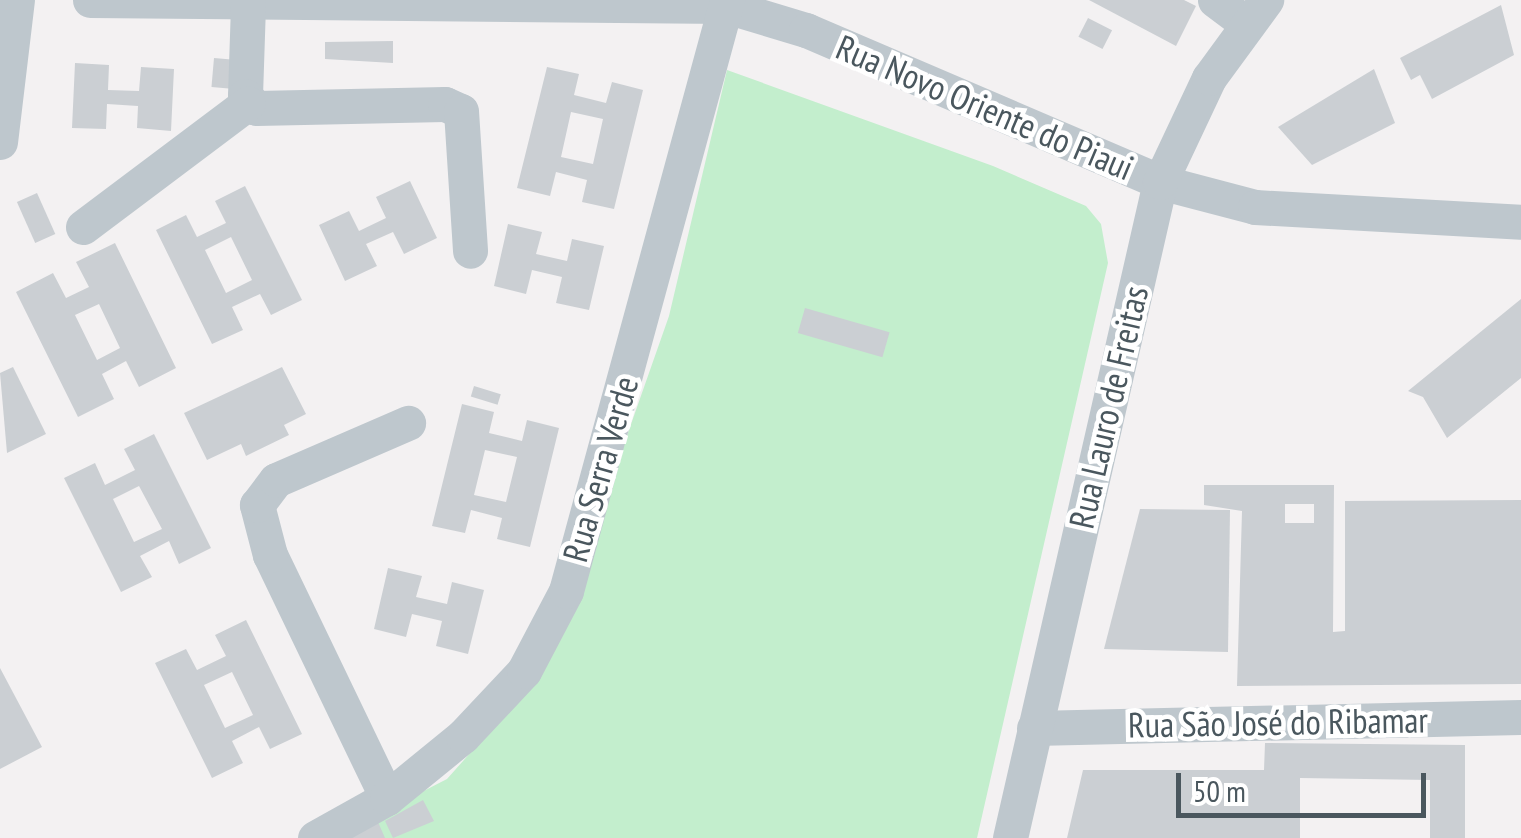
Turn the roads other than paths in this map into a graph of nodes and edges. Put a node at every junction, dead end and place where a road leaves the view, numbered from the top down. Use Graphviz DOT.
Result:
graph roads {
  1 [pos="17,0"];
  2 [pos="90,0"];
  3 [pos="1214,0"];
  4 [pos="726,3"];
  5 [pos="248,5"];
  6 [pos="1255,12"];
  7 [pos="248,103"];
  8 [pos="0,142"];
  9 [pos="1160,182"];
  10 [pos="1521,222"];
  11 [pos="83,226"];
  12 [pos="470,251"];
  13 [pos="408,423"];
  14 [pos="1521,718"];
  15 [pos="1034,728"];
  16 [pos="387,798"];
  17 [pos="316,838"];
  18 [pos="1010,838"];
  1 -- 8 [label="street"];
  2 -- 5 [label="street, Rua Novo Oriente do Piaui"];
  3 -- 6 [label="street"];
  4 -- 5 [label="street, Rua Novo Oriente do Piaui"];
  4 -- 9 [label="street, Rua Novo Oriente do Piaui"];
  4 -- 16 [label="street, Rua Serra Verde"];
  5 -- 7 [label="street"];
  6 -- 9 [label="street, Rua Lauro de Freitas"];
  7 -- 11 [label="street"];
  7 -- 12 [label="street"];
  9 -- 10 [label="street, Rua Novo Oriente do Piaui"];
  9 -- 15 [label="street, Rua Lauro de Freitas"];
  13 -- 16 [label="street"];
  14 -- 15 [label="street, Rua São José do Ribamar"];
  15 -- 18 [label="street, Rua Lauro de Freitas"];
  16 -- 17 [label="street, Rua Serra Verde"];
}
